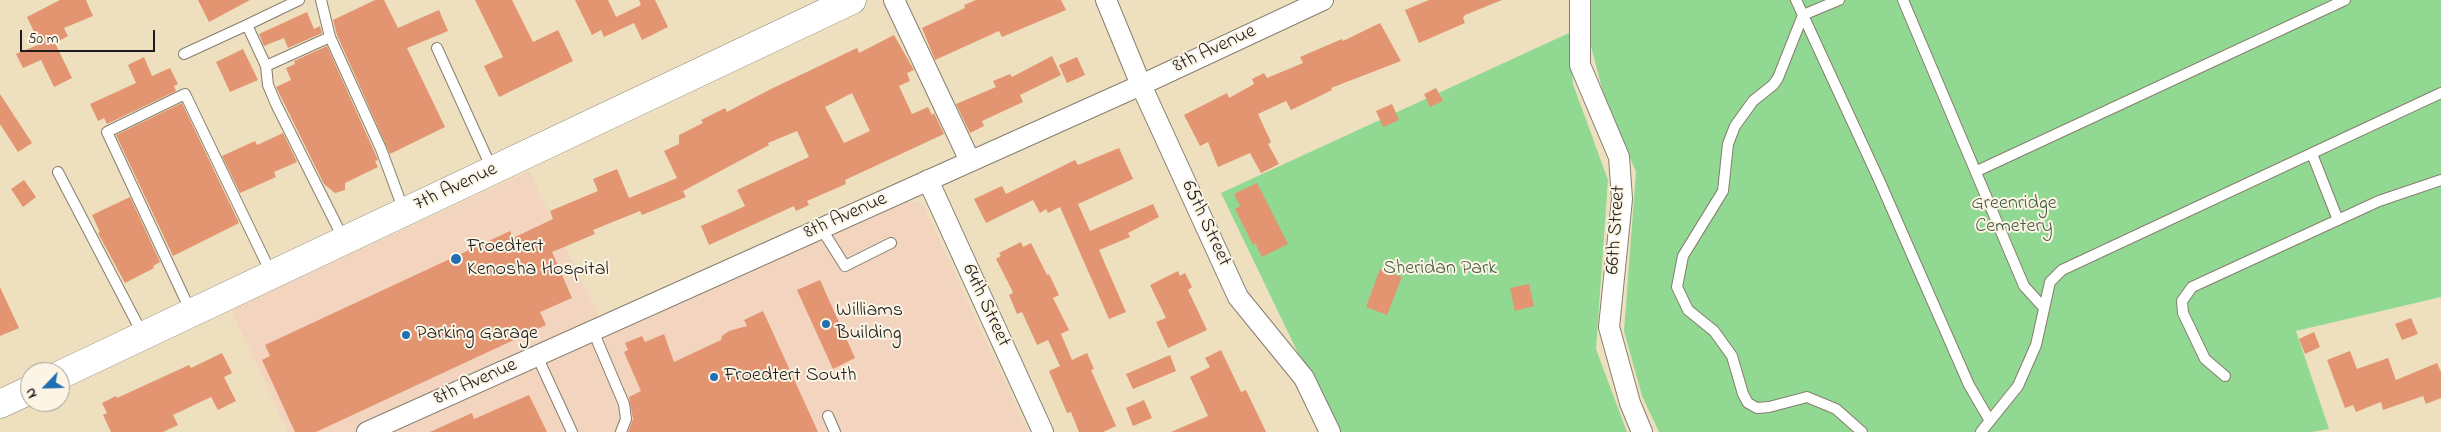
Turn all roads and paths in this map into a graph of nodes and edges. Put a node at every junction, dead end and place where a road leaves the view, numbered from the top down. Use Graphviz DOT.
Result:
graph roads {
  1 [pos="300,0"];
  2 [pos="321,0"];
  3 [pos="852,0"];
  4 [pos="894,0"];
  5 [pos="1106,0"];
  6 [pos="1323,0"];
  7 [pos="1580,0"];
  8 [pos="1796,0"];
  9 [pos="1839,0"];
  10 [pos="1903,0"];
  11 [pos="2345,0"];
  12 [pos="1803,15"];
  13 [pos="246,25"];
  14 [pos="330,37"];
  15 [pos="437,48"];
  16 [pos="184,54"];
  17 [pos="266,66"];
  18 [pos="1141,85"];
  19 [pos="2441,93"];
  20 [pos="2312,154"];
  21 [pos="970,161"];
  22 [pos="493,170"];
  23 [pos="58,172"];
  24 [pos="1977,172"];
  25 [pos="928,180"];
  26 [pos="2441,180"];
  27 [pos="405,212"];
  28 [pos="2338,220"];
  29 [pos="821,228"];
  30 [pos="344,241"];
  31 [pos="891,243"];
  32 [pos="272,275"];
  33 [pos="2044,308"];
  34 [pos="192,313"];
  35 [pos="592,331"];
  36 [pos="144,336"];
  37 [pos="537,356"];
  38 [pos="70,370"];
  39 [pos="2225,376"];
  40 [pos="20,395"];
  41 [pos="0,404"];
  42 [pos="828,416"];
  43 [pos="1990,421"];
  44 [pos="368,432"];
  45 [pos="572,432"];
  46 [pos="621,432"];
  47 [pos="835,432"];
  48 [pos="1043,432"];
  49 [pos="1330,432"];
  50 [pos="1642,432"];
  51 [pos="1862,432"];
  52 [pos="1981,432"];
  1 -- 13 [label="lane"];
  2 -- 14 [label="lane"];
  3 -- 22 [label="street, 7th Avenue"];
  4 -- 21 [label="street"];
  5 -- 18 [label="street, 65th Street"];
  6 -- 18 [label="street, 8th Avenue"];
  7 -- 50 [label="street, 66th Street"];
  8 -- 12 [label="lane"];
  9 -- 12 [label="lane"];
  10 -- 24 [label="lane"];
  11 -- 24 [label="lane"];
  12 -- 43 [label="lane"];
  12 -- 51 [label="lane"];
  13 -- 16 [label="lane"];
  13 -- 17 [label="lane"];
  14 -- 17 [label="lane"];
  14 -- 27 [label="lane"];
  15 -- 22 [label="lane"];
  17 -- 30 [label="lane"];
  18 -- 21 [label="street, 8th Avenue"];
  18 -- 49 [label="street, 65th Street"];
  19 -- 20 [label="lane"];
  20 -- 28 [label="lane"];
  20 -- 33 [label="lane"];
  21 -- 25 [label="street, 8th Avenue"];
  22 -- 27 [label="street, 7th Avenue"];
  23 -- 36 [label="lane"];
  24 -- 33 [label="lane"];
  25 -- 29 [label="street, 8th Avenue"];
  25 -- 48 [label="street, 64th Street"];
  26 -- 28 [label="lane"];
  27 -- 30 [label="street, 7th Avenue"];
  28 -- 39 [label="lane"];
  29 -- 31 [label="lane"];
  29 -- 35 [label="street, 8th Avenue"];
  30 -- 32 [label="street, 7th Avenue"];
  32 -- 34 [label="street, 7th Avenue"];
  32 -- 34 [label="lane"];
  33 -- 43 [label="lane"];
  34 -- 36 [label="street, 7th Avenue"];
  35 -- 37 [label="street, 8th Avenue"];
  35 -- 46 [label="lane"];
  36 -- 38 [label="street, 7th Avenue"];
  37 -- 44 [label="street, 8th Avenue"];
  37 -- 45 [label="lane"];
  40 -- 41 [label="street"];
  42 -- 47 [label="lane"];
  43 -- 52 [label="lane"];
}
